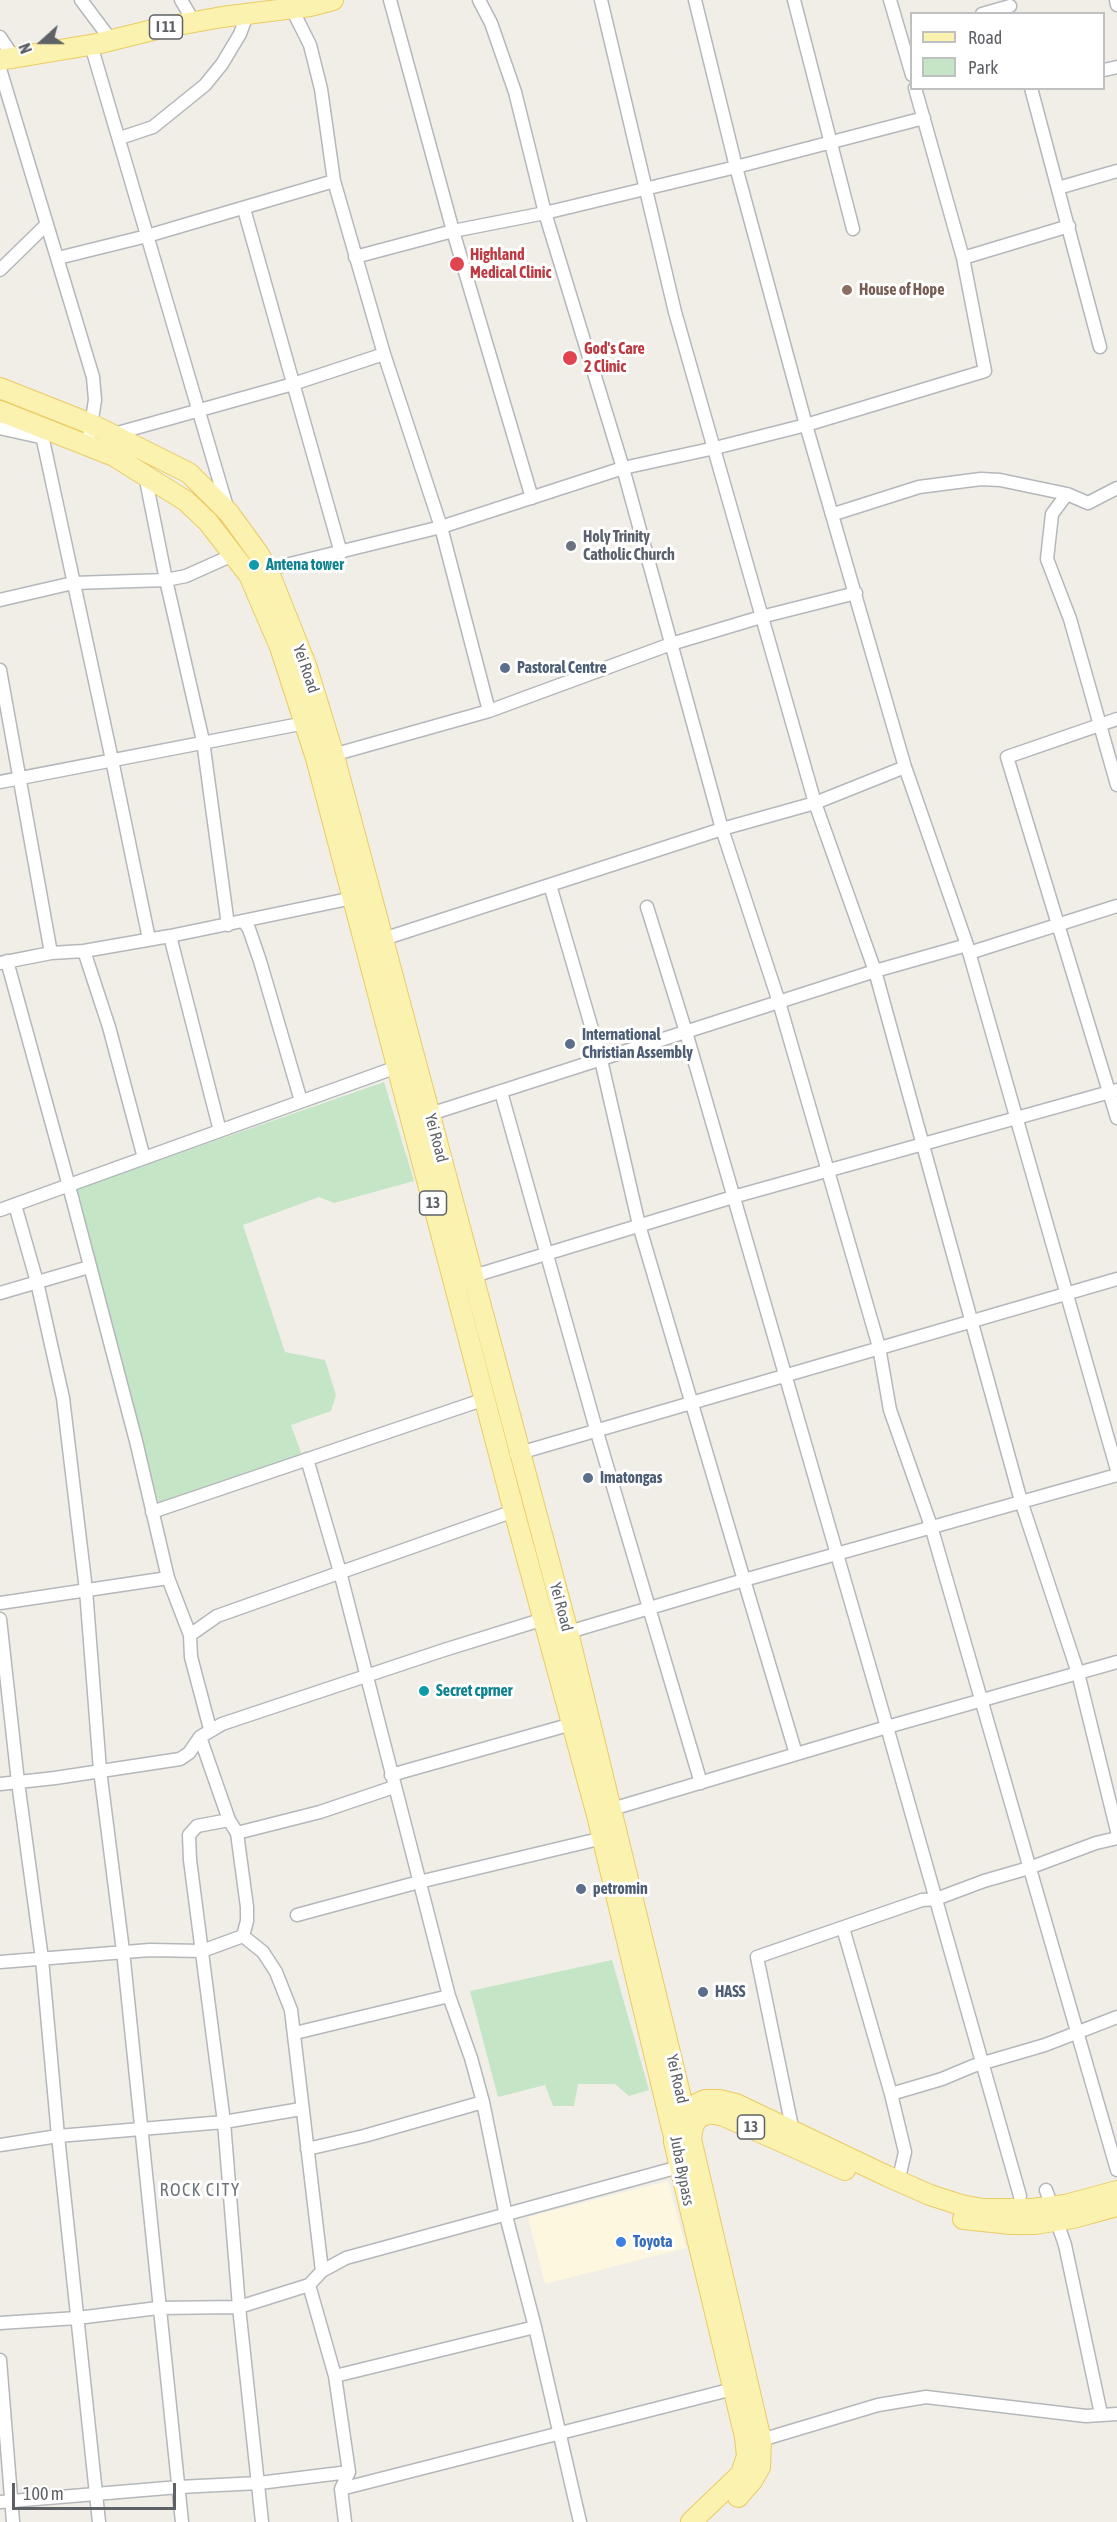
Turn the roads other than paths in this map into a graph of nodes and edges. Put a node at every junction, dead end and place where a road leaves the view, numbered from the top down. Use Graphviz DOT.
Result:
graph roads {
  1 [pos="81,0"];
  2 [pos="181,0"];
  3 [pos="333,0"];
  4 [pos="390,0"];
  5 [pos="479,0"];
  6 [pos="601,0"];
  7 [pos="695,0"];
  8 [pos="794,0"];
  9 [pos="890,0"];
  10 [pos="1116,0"];
  11 [pos="290,4"];
  12 [pos="1117,5"];
  13 [pos="1010,6"];
  14 [pos="989,12"];
  15 [pos="247,15"];
  16 [pos="194,22"];
  17 [pos="906,34"];
  18 [pos="0,37"];
  19 [pos="111,40"];
  20 [pos="91,45"];
  21 [pos="910,61"];
  22 [pos="5,62"];
  23 [pos="916,90"];
  24 [pos="1032,90"];
  25 [pos="924,118"];
  26 [pos="120,138"];
  27 [pos="831,142"];
  28 [pos="736,167"];
  29 [pos="1117,171"];
  30 [pos="334,181"];
  31 [pos="1058,188"];
  32 [pos="644,189"];
  33 [pos="244,209"];
  34 [pos="544,213"];
  35 [pos="47,224"];
  36 [pos="1068,226"];
  37 [pos="854,229"];
  38 [pos="453,231"];
  39 [pos="147,236"];
  40 [pos="355,257"];
  41 [pos="58,258"];
  42 [pos="963,258"];
  43 [pos="0,270"];
  44 [pos="1100,347"];
  45 [pos="384,354"];
  46 [pos="293,384"];
  47 [pos="0,388"];
  48 [pos="0,411"];
  49 [pos="197,411"];
  50 [pos="91,423"];
  51 [pos="806,425"];
  52 [pos="0,428"];
  53 [pos="40,432"];
  54 [pos="114,434"];
  55 [pos="88,444"];
  56 [pos="715,448"];
  57 [pos="623,468"];
  58 [pos="145,474"];
  59 [pos="1117,488"];
  60 [pos="1067,494"];
  61 [pos="532,498"];
  62 [pos="229,513"];
  63 [pos="834,514"];
  64 [pos="441,527"];
  65 [pos="341,553"];
  66 [pos="235,554"];
  67 [pos="258,572"];
  68 [pos="166,580"];
  69 [pos="73,583"];
  70 [pos="856,593"];
  71 [pos="0,600"];
  72 [pos="761,617"];
  73 [pos="671,644"];
  74 [pos="0,670"];
  75 [pos="489,711"];
  76 [pos="1117,719"];
  77 [pos="305,723"];
  78 [pos="1099,726"];
  79 [pos="203,741"];
  80 [pos="325,757"];
  81 [pos="112,760"];
  82 [pos="905,767"];
  83 [pos="19,778"];
  84 [pos="0,782"];
  85 [pos="1117,785"];
  86 [pos="815,803"];
  87 [pos="722,829"];
  88 [pos="550,885"];
  89 [pos="353,898"];
  90 [pos="1117,906"];
  91 [pos="647,907"];
  92 [pos="244,922"];
  93 [pos="228,925"];
  94 [pos="1058,925"];
  95 [pos="170,936"];
  96 [pos="148,939"];
  97 [pos="373,942"];
  98 [pos="968,949"];
  99 [pos="84,951"];
  100 [pos="51,952"];
  101 [pos="3,962"];
  102 [pos="875,971"];
  103 [pos="779,1002"];
  104 [pos="686,1032"];
  105 [pos="601,1060"];
  106 [pos="397,1067"];
  107 [pos="1114,1091"];
  108 [pos="501,1092"];
  109 [pos="301,1101"];
  110 [pos="420,1117"];
  111 [pos="1017,1117"];
  112 [pos="1117,1118"];
  113 [pos="220,1131"];
  114 [pos="921,1143"];
  115 [pos="144,1158"];
  116 [pos="826,1171"];
  117 [pos="69,1186"];
  118 [pos="733,1197"];
  119 [pos="15,1205"];
  120 [pos="0,1210"];
  121 [pos="639,1225"];
  122 [pos="547,1253"];
  123 [pos="89,1267"];
  124 [pos="474,1276"];
  125 [pos="1117,1279"];
  126 [pos="37,1282"];
  127 [pos="454,1282"];
  128 [pos="0,1293"];
  129 [pos="1068,1293"];
  130 [pos="970,1321"];
  131 [pos="879,1347"];
  132 [pos="784,1375"];
  133 [pos="485,1399"];
  134 [pos="692,1401"];
  135 [pos="596,1429"];
  136 [pos="520,1453"];
  137 [pos="307,1459"];
  138 [pos="500,1459"];
  139 [pos="1117,1470"];
  140 [pos="1117,1475"];
  141 [pos="1021,1501"];
  142 [pos="514,1511"];
  143 [pos="152,1512"];
  144 [pos="931,1526"];
  145 [pos="836,1554"];
  146 [pos="340,1572"];
  147 [pos="168,1578"];
  148 [pos="744,1580"];
  149 [pos="86,1590"];
  150 [pos="0,1603"];
  151 [pos="649,1608"];
  152 [pos="0,1618"];
  153 [pos="554,1630"];
  154 [pos="190,1635"];
  155 [pos="1117,1662"];
  156 [pos="1078,1673"];
  157 [pos="365,1676"];
  158 [pos="981,1701"];
  159 [pos="572,1725"];
  160 [pos="886,1727"];
  161 [pos="205,1733"];
  162 [pos="796,1754"];
  163 [pos="100,1770"];
  164 [pos="392,1781"];
  165 [pos="18,1782"];
  166 [pos="701,1783"];
  167 [pos="0,1784"];
  168 [pos="612,1809"];
  169 [pos="229,1820"];
  170 [pos="1117,1831"];
  171 [pos="237,1833"];
  172 [pos="603,1838"];
  173 [pos="1117,1838"];
  174 [pos="1029,1868"];
  175 [pos="419,1882"];
  176 [pos="936,1899"];
  177 [pos="297,1915"];
  178 [pos="843,1928"];
  179 [pos="243,1936"];
  180 [pos="123,1951"];
  181 [pos="202,1951"];
  182 [pos="42,1959"];
  183 [pos="0,1962"];
  184 [pos="449,1996"];
  185 [pos="1117,2017"];
  186 [pos="1078,2032"];
  187 [pos="295,2033"];
  188 [pos="983,2064"];
  189 [pos="891,2094"];
  190 [pos="483,2102"];
  191 [pos="301,2109"];
  192 [pos="684,2110"];
  193 [pos="225,2122"];
  194 [pos="792,2127"];
  195 [pos="140,2129"];
  196 [pos="58,2136"];
  197 [pos="682,2136"];
  198 [pos="0,2145"];
  199 [pos="307,2149"];
  200 [pos="679,2167"];
  201 [pos="1117,2170"];
  202 [pos="899,2178"];
  203 [pos="1046,2190"];
  204 [pos="1117,2191"];
  205 [pos="1020,2196"];
  206 [pos="1117,2206"];
  207 [pos="506,2216"];
  208 [pos="322,2271"];
  209 [pos="309,2285"];
  210 [pos="239,2307"];
  211 [pos="159,2308"];
  212 [pos="77,2318"];
  213 [pos="0,2323"];
  214 [pos="535,2327"];
  215 [pos="0,2360"];
  216 [pos="335,2376"];
  217 [pos="733,2389"];
  218 [pos="1101,2414"];
  219 [pos="1117,2414"];
  220 [pos="558,2433"];
  221 [pos="761,2440"];
  222 [pos="349,2472"];
  223 [pos="259,2484"];
  224 [pos="179,2487"];
  225 [pos="341,2488"];
  226 [pos="96,2495"];
  227 [pos="5,2502"];
  228 [pos="13,2522"];
  229 [pos="99,2522"];
  230 [pos="182,2522"];
  231 [pos="262,2522"];
  232 [pos="345,2522"];
  233 [pos="580,2522"];
  234 [pos="691,2522"];
  235 [pos="709,2522"];
  1 -- 19 [label="street"];
  2 -- 16 [label="street"];
  3 -- 11 [label="main road, I 11"];
  4 -- 38 [label="street"];
  5 -- 34 [label="street"];
  6 -- 32 [label="street"];
  7 -- 28 [label="street"];
  8 -- 27 [label="street"];
  9 -- 17 [label="street"];
  10 -- 12 [label="street"];
  11 -- 15 [label="main road, I 11"];
  11 -- 30 [label="street"];
  13 -- 14 [label="street"];
  15 -- 16 [label="main road, I 11"];
  15 -- 26 [label="street"];
  16 -- 19 [label="main road, I 11"];
  17 -- 21 [label="street"];
  18 -- 22 [label="street"];
  19 -- 20 [label="main road, I 11"];
  20 -- 22 [label="main road, I 11"];
  20 -- 26 [label="street"];
  22 -- 35 [label="street"];
  23 -- 25 [label="street"];
  24 -- 31 [label="street"];
  25 -- 27 [label="street"];
  25 -- 42 [label="street"];
  26 -- 39 [label="street"];
  27 -- 28 [label="street"];
  27 -- 37 [label="street"];
  28 -- 32 [label="street"];
  28 -- 51 [label="street"];
  29 -- 31 [label="street"];
  30 -- 33 [label="street"];
  30 -- 40 [label="street"];
  31 -- 36 [label="street"];
  32 -- 34 [label="street"];
  32 -- 56 [label="street"];
  33 -- 39 [label="street"];
  33 -- 46 [label="street"];
  34 -- 38 [label="street"];
  34 -- 57 [label="street"];
  35 -- 41 [label="street"];
  35 -- 43 [label="street"];
  36 -- 42 [label="street"];
  36 -- 44 [label="street"];
  38 -- 40 [label="street"];
  38 -- 61 [label="street"];
  39 -- 41 [label="street"];
  39 -- 49 [label="street"];
  40 -- 45 [label="street"];
  41 -- 50 [label="street"];
  42 -- 51 [label="street"];
  45 -- 46 [label="street"];
  45 -- 64 [label="street"];
  46 -- 49 [label="street"];
  46 -- 65 [label="street"];
  47 -- 50 [label="main road, Yei Road"];
  48 -- 53 [label="main road, Yei Road / 13"];
  49 -- 54 [label="street"];
  49 -- 62 [label="street"];
  50 -- 54 [label="main road, Yei Road"];
  50 -- 55 [label="street"];
  51 -- 56 [label="street"];
  51 -- 63 [label="street"];
  52 -- 53 [label="street"];
  53 -- 55 [label="main road, Yei Road / 13"];
  53 -- 69 [label="street"];
  54 -- 62 [label="main road, Yei Road"];
  55 -- 58 [label="main road, Yei Road / 13"];
  56 -- 57 [label="street"];
  56 -- 72 [label="street"];
  57 -- 61 [label="street"];
  57 -- 73 [label="street"];
  58 -- 66 [label="main road, Yei Road / 13"];
  58 -- 68 [label="street"];
  59 -- 60 [label="street"];
  60 -- 63 [label="street"];
  60 -- 78 [label="street"];
  61 -- 64 [label="street"];
  62 -- 67 [label="main road, Yei Road"];
  63 -- 70 [label="street"];
  64 -- 65 [label="street"];
  64 -- 75 [label="street"];
  65 -- 67 [label="street"];
  66 -- 67 [label="main road, Yei Road / 13"];
  66 -- 68 [label="street"];
  67 -- 77 [label="main road, Yei Road / 13"];
  67 -- 80 [label="main road, Yei Road"];
  68 -- 69 [label="street"];
  68 -- 79 [label="street"];
  69 -- 71 [label="street"];
  69 -- 81 [label="street"];
  70 -- 72 [label="street"];
  70 -- 82 [label="street"];
  72 -- 73 [label="street"];
  72 -- 86 [label="street"];
  73 -- 75 [label="street"];
  73 -- 87 [label="street"];
  74 -- 83 [label="street"];
  75 -- 80 [label="street"];
  76 -- 78 [label="street"];
  77 -- 79 [label="street"];
  77 -- 80 [label="main road, Yei Road / 13"];
  78 -- 85 [label="street"];
  78 -- 94 [label="street"];
  79 -- 81 [label="street"];
  79 -- 93 [label="street"];
  80 -- 89 [label="main road, Yei Road / 13"];
  80 -- 97 [label="main road, Yei Road"];
  81 -- 83 [label="street"];
  81 -- 96 [label="street"];
  82 -- 86 [label="street"];
  82 -- 98 [label="street"];
  83 -- 84 [label="street"];
  83 -- 100 [label="street"];
  86 -- 87 [label="street"];
  86 -- 102 [label="street"];
  87 -- 88 [label="street"];
  87 -- 103 [label="street"];
  88 -- 97 [label="street"];
  88 -- 105 [label="street"];
  89 -- 92 [label="street"];
  89 -- 97 [label="main road, Yei Road / 13"];
  90 -- 94 [label="street"];
  91 -- 104 [label="street"];
  92 -- 93 [label="street"];
  92 -- 109 [label="street"];
  93 -- 95 [label="street"];
  94 -- 98 [label="street"];
  94 -- 107 [label="street"];
  95 -- 96 [label="street"];
  95 -- 113 [label="street"];
  96 -- 99 [label="street"];
  97 -- 106 [label="main road, Yei Road / 13"];
  97 -- 110 [label="main road, Yei Road"];
  98 -- 102 [label="street"];
  98 -- 111 [label="street"];
  99 -- 100 [label="street"];
  99 -- 115 [label="street"];
  100 -- 101 [label="street"];
  101 -- 117 [label="street"];
  102 -- 103 [label="street"];
  102 -- 114 [label="street"];
  103 -- 104 [label="street"];
  103 -- 116 [label="street"];
  104 -- 105 [label="street"];
  104 -- 118 [label="street"];
  105 -- 108 [label="street"];
  105 -- 121 [label="street"];
  106 -- 109 [label="street"];
  106 -- 110 [label="main road, Yei Road / 13"];
  107 -- 111 [label="street"];
  107 -- 112 [label="street"];
  108 -- 110 [label="street"];
  108 -- 122 [label="street"];
  109 -- 113 [label="street"];
  110 -- 124 [label="main road, Yei Road"];
  110 -- 127 [label="main road, Yei Road / 13"];
  111 -- 114 [label="street"];
  111 -- 129 [label="street"];
  113 -- 115 [label="street"];
  114 -- 116 [label="street"];
  114 -- 130 [label="street"];
  115 -- 117 [label="street"];
  116 -- 118 [label="street"];
  116 -- 131 [label="street"];
  117 -- 119 [label="street"];
  117 -- 123 [label="street"];
  118 -- 121 [label="street"];
  118 -- 132 [label="street"];
  119 -- 120 [label="street"];
  119 -- 126 [label="street"];
  121 -- 122 [label="street"];
  121 -- 134 [label="street"];
  122 -- 124 [label="street"];
  122 -- 135 [label="street"];
  123 -- 126 [label="street"];
  123 -- 143 [label="street"];
  124 -- 127 [label="street"];
  124 -- 136 [label="main road, Yei Road"];
  125 -- 129 [label="street"];
  126 -- 128 [label="street"];
  126 -- 149 [label="street"];
  127 -- 133 [label="main road, Yei Road / 13"];
  129 -- 130 [label="street"];
  129 -- 139 [label="street"];
  130 -- 131 [label="street"];
  130 -- 141 [label="street"];
  131 -- 132 [label="street"];
  131 -- 144 [label="street"];
  132 -- 134 [label="street"];
  132 -- 145 [label="street"];
  133 -- 137 [label="street"];
  133 -- 138 [label="main road, Yei Road / 13"];
  134 -- 135 [label="street"];
  134 -- 148 [label="street"];
  135 -- 136 [label="street"];
  135 -- 151 [label="street"];
  136 -- 138 [label="street"];
  136 -- 153 [label="main road, Yei Road"];
  137 -- 143 [label="street"];
  137 -- 146 [label="street"];
  138 -- 142 [label="main road, Yei Road / 13"];
  140 -- 141 [label="street"];
  141 -- 144 [label="street"];
  141 -- 156 [label="street"];
  142 -- 146 [label="street"];
  142 -- 153 [label="main road, Yei Road / 13"];
  143 -- 147 [label="street"];
  144 -- 145 [label="street"];
  144 -- 158 [label="street"];
  145 -- 148 [label="street"];
  145 -- 160 [label="street"];
  146 -- 154 [label="street"];
  146 -- 157 [label="street"];
  147 -- 149 [label="street"];
  147 -- 154 [label="street"];
  148 -- 151 [label="street"];
  148 -- 162 [label="street"];
  149 -- 150 [label="street"];
  149 -- 163 [label="street"];
  151 -- 153 [label="street"];
  151 -- 166 [label="street"];
  152 -- 165 [label="street"];
  153 -- 157 [label="street"];
  153 -- 159 [label="main road, Yei Road / 13"];
  153 -- 168 [label="main road, Yei Road"];
  154 -- 161 [label="street"];
  155 -- 156 [label="street"];
  156 -- 158 [label="street"];
  156 -- 170 [label="street"];
  157 -- 161 [label="street"];
  157 -- 164 [label="street"];
  158 -- 160 [label="street"];
  158 -- 174 [label="street"];
  159 -- 164 [label="street"];
  159 -- 172 [label="main road, Yei Road / 13"];
  160 -- 162 [label="street"];
  160 -- 176 [label="street"];
  161 -- 163 [label="street"];
  161 -- 169 [label="street"];
  162 -- 166 [label="street"];
  163 -- 165 [label="street"];
  163 -- 180 [label="street"];
  164 -- 171 [label="street"];
  164 -- 175 [label="street"];
  165 -- 167 [label="street"];
  165 -- 182 [label="street"];
  166 -- 168 [label="street"];
  168 -- 192 [label="main road, Yei Road"];
  169 -- 171 [label="street"];
  169 -- 181 [label="street"];
  171 -- 179 [label="street"];
  172 -- 175 [label="street"];
  172 -- 197 [label="main road, Yei Road / 13"];
  173 -- 174 [label="street"];
  174 -- 176 [label="street"];
  174 -- 186 [label="street"];
  175 -- 177 [label="street"];
  175 -- 184 [label="street"];
  176 -- 178 [label="street"];
  176 -- 188 [label="street"];
  178 -- 189 [label="street"];
  178 -- 194 [label="street"];
  179 -- 181 [label="street"];
  179 -- 187 [label="street"];
  180 -- 181 [label="street"];
  180 -- 182 [label="street"];
  180 -- 195 [label="street"];
  181 -- 193 [label="street"];
  182 -- 183 [label="street"];
  182 -- 196 [label="street"];
  184 -- 187 [label="street"];
  184 -- 190 [label="street"];
  185 -- 186 [label="street"];
  186 -- 188 [label="street"];
  186 -- 201 [label="street"];
  187 -- 191 [label="street"];
  188 -- 189 [label="street"];
  188 -- 205 [label="street"];
  189 -- 202 [label="street"];
  190 -- 199 [label="street"];
  190 -- 207 [label="street"];
  191 -- 193 [label="street"];
  191 -- 199 [label="street"];
  192 -- 197 [label="main road, Yei Road"];
  192 -- 204 [label="main road"];
  193 -- 195 [label="street"];
  193 -- 210 [label="street"];
  195 -- 196 [label="street"];
  195 -- 211 [label="street"];
  196 -- 198 [label="street"];
  196 -- 212 [label="street"];
  197 -- 200 [label="main road, Juba Bypass"];
  197 -- 206 [label="main road, Juba Bypass / 13"];
  197 -- 221 [label="main road, Juba Bypass / 13"];
  199 -- 208 [label="street"];
  200 -- 207 [label="street"];
  200 -- 217 [label="main road, Juba Bypass"];
  203 -- 218 [label="street"];
  207 -- 208 [label="street"];
  207 -- 214 [label="street"];
  208 -- 209 [label="street"];
  209 -- 210 [label="street"];
  209 -- 216 [label="street"];
  210 -- 211 [label="street"];
  210 -- 223 [label="street"];
  211 -- 212 [label="street"];
  211 -- 224 [label="street"];
  212 -- 213 [label="street"];
  212 -- 226 [label="street"];
  214 -- 216 [label="street"];
  214 -- 220 [label="street"];
  215 -- 227 [label="street"];
  216 -- 222 [label="street"];
  217 -- 220 [label="street"];
  217 -- 234 [label="main road, Juba Bypass"];
  218 -- 219 [label="street"];
  218 -- 221 [label="street"];
  220 -- 225 [label="street"];
  220 -- 233 [label="street"];
  221 -- 235 [label="main road, Juba Bypass"];
  222 -- 223 [label="street"];
  222 -- 225 [label="street"];
  223 -- 224 [label="street"];
  223 -- 231 [label="street"];
  224 -- 226 [label="street"];
  224 -- 230 [label="street"];
  225 -- 232 [label="street"];
  226 -- 227 [label="street"];
  226 -- 229 [label="street"];
  227 -- 228 [label="street"];
}
